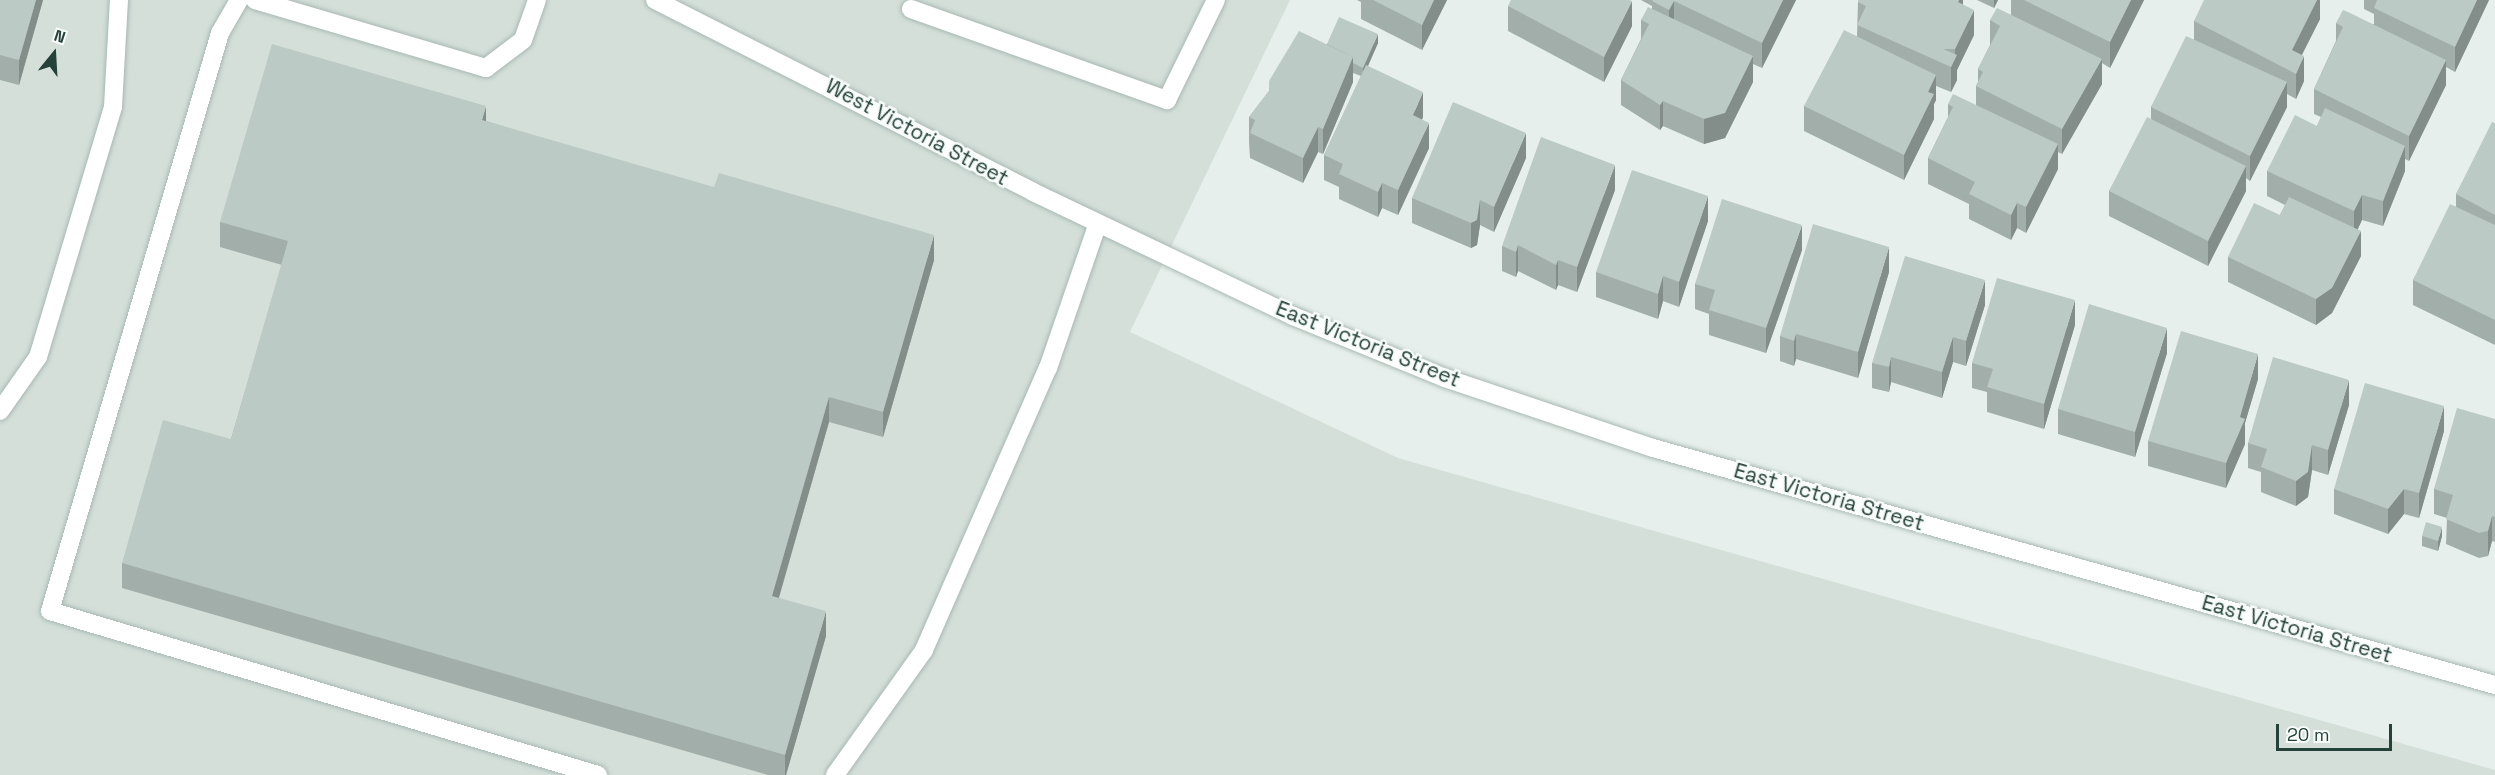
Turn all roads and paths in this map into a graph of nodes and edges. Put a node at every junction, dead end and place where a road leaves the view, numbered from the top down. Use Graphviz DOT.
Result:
graph roads {
  1 [pos="119,0"];
  2 [pos="239,0"];
  3 [pos="255,0"];
  4 [pos="537,0"];
  5 [pos="655,0"];
  6 [pos="1216,0"];
  7 [pos="911,9"];
  8 [pos="1098,223"];
  9 [pos="1180,261"];
  10 [pos="0,411"];
  11 [pos="2495,685"];
  12 [pos="598,775"];
  13 [pos="835,775"];
  1 -- 10 [label="street"];
  2 -- 12 [label="street"];
  3 -- 4 [label="street"];
  5 -- 8 [label="street, West Victoria Street"];
  6 -- 7 [label="street"];
  8 -- 9 [label="street, West Victoria Street"];
  8 -- 13 [label="street"];
  9 -- 11 [label="street, East Victoria Street"];
}
